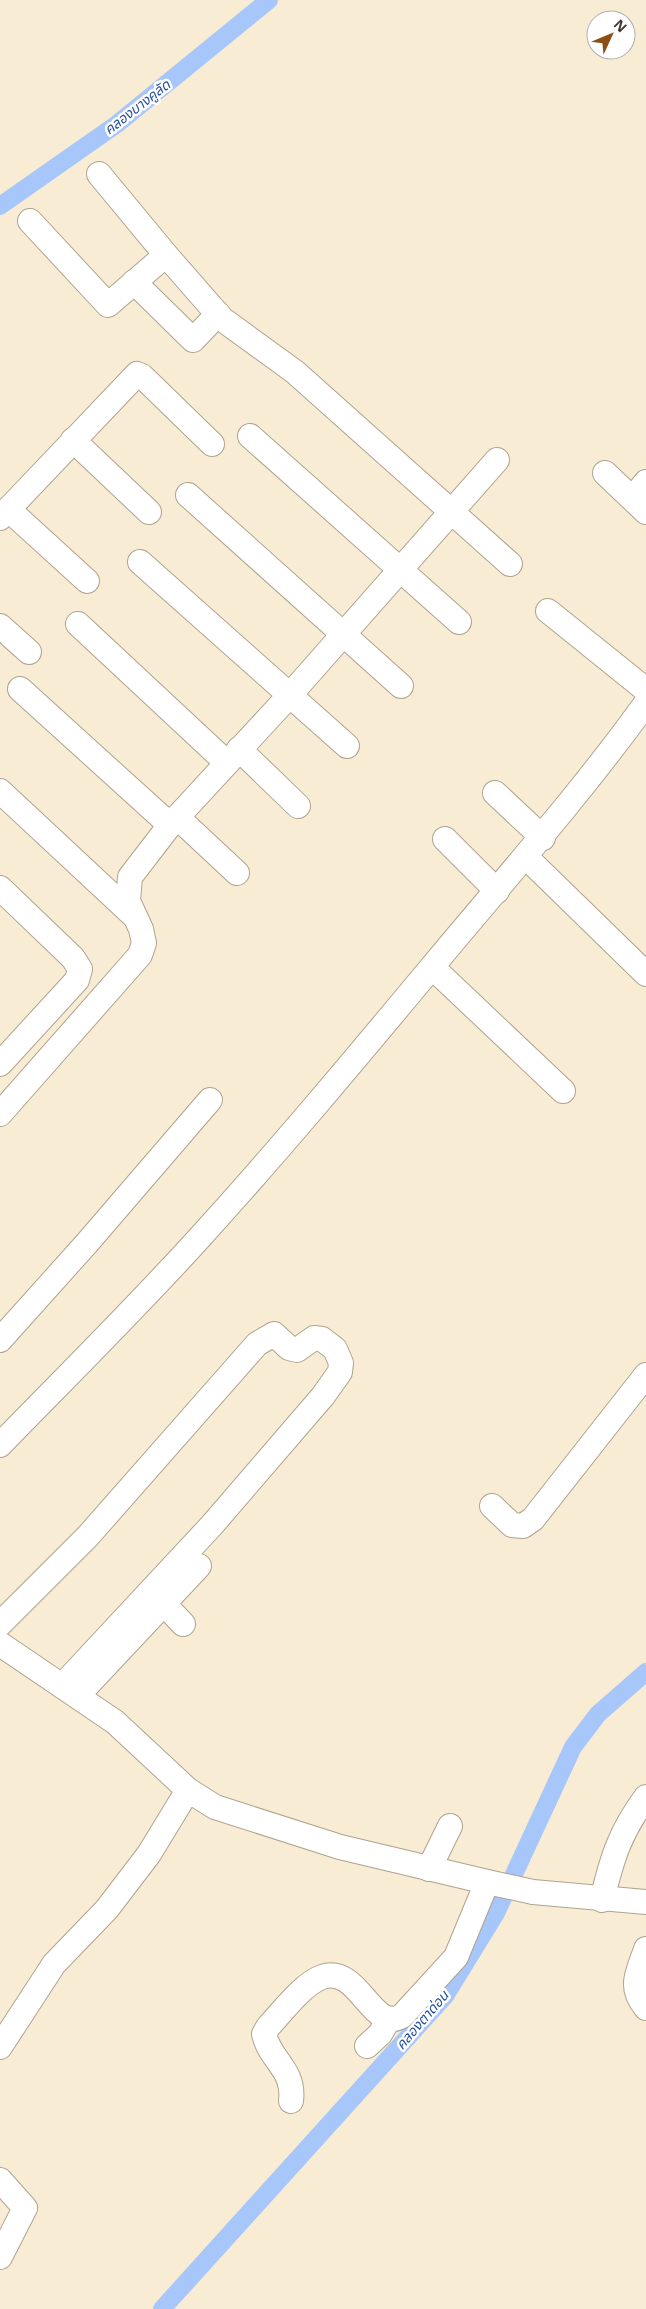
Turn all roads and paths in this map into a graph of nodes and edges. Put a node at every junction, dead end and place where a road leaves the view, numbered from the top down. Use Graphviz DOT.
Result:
graph roads {
  1 [pos="100,174"];
  2 [pos="30,221"];
  3 [pos="166,255"];
  4 [pos="134,282"];
  5 [pos="218,314"];
  6 [pos="250,436"];
  7 [pos="73,440"];
  8 [pos="212,444"];
  9 [pos="496,460"];
  10 [pos="605,473"];
  11 [pos="188,495"];
  12 [pos="642,497"];
  13 [pos="148,512"];
  14 [pos="452,512"];
  15 [pos="4,514"];
  16 [pos="140,562"];
  17 [pos="510,564"];
  18 [pos="400,570"];
  19 [pos="87,581"];
  20 [pos="548,611"];
  21 [pos="460,622"];
  22 [pos="78,624"];
  23 [pos="0,626"];
  24 [pos="342,635"];
  25 [pos="29,652"];
  26 [pos="401,686"];
  27 [pos="20,689"];
  28 [pos="646,690"];
  29 [pos="290,696"];
  30 [pos="646,704"];
  31 [pos="348,746"];
  32 [pos="233,756"];
  33 [pos="0,791"];
  34 [pos="495,793"];
  35 [pos="298,806"];
  36 [pos="174,821"];
  37 [pos="543,838"];
  38 [pos="445,839"];
  39 [pos="526,857"];
  40 [pos="237,873"];
  41 [pos="0,888"];
  42 [pos="497,891"];
  43 [pos="133,915"];
  44 [pos="432,967"];
  45 [pos="646,974"];
  46 [pos="0,1064"];
  47 [pos="563,1091"];
  48 [pos="210,1100"];
  49 [pos="0,1114"];
  50 [pos="0,1340"];
  51 [pos="646,1375"];
  52 [pos="0,1445"];
  53 [pos="492,1506"];
  54 [pos="199,1566"];
  55 [pos="164,1604"];
  56 [pos="0,1624"];
  57 [pos="183,1624"];
  58 [pos="0,1644"];
  59 [pos="70,1691"];
  60 [pos="188,1790"];
  61 [pos="646,1797"];
  62 [pos="450,1826"];
  63 [pos="429,1869"];
  64 [pos="492,1883"];
  65 [pos="602,1900"];
  66 [pos="646,1902"];
  67 [pos="646,1949"];
  68 [pos="646,2008"];
  69 [pos="389,2019"];
  70 [pos="367,2046"];
  71 [pos="0,2047"];
  72 [pos="291,2101"];
  73 [pos="0,2180"];
  74 [pos="0,2257"];
  1 -- 3 [label="street"];
  2 -- 4 [label="street"];
  3 -- 4 [label="street"];
  3 -- 5 [label="street"];
  4 -- 5 [label="street"];
  5 -- 14 [label="street"];
  6 -- 18 [label="street"];
  7 -- 8 [label="street"];
  7 -- 13 [label="street"];
  7 -- 15 [label="street"];
  9 -- 14 [label="street"];
  10 -- 12 [label="street"];
  11 -- 24 [label="street"];
  14 -- 17 [label="street"];
  14 -- 18 [label="street"];
  15 -- 19 [label="street"];
  16 -- 29 [label="street"];
  18 -- 21 [label="street"];
  18 -- 24 [label="street"];
  20 -- 28 [label="street"];
  22 -- 32 [label="street"];
  23 -- 25 [label="street"];
  24 -- 26 [label="street"];
  24 -- 29 [label="street"];
  27 -- 36 [label="street"];
  29 -- 31 [label="street"];
  29 -- 32 [label="street"];
  30 -- 37 [label="street"];
  32 -- 35 [label="street"];
  32 -- 36 [label="street"];
  33 -- 43 [label="street"];
  34 -- 37 [label="street"];
  36 -- 40 [label="street"];
  36 -- 43 [label="street"];
  37 -- 39 [label="street"];
  38 -- 42 [label="street"];
  39 -- 42 [label="street"];
  39 -- 45 [label="street"];
  41 -- 46 [label="street"];
  42 -- 44 [label="street"];
  43 -- 49 [label="street"];
  44 -- 47 [label="street"];
  44 -- 52 [label="street"];
  48 -- 50 [label="street"];
  51 -- 53 [label="street"];
  54 -- 55 [label="street"];
  55 -- 57 [label="street"];
  55 -- 59 [label="street"];
  56 -- 59 [label="street"];
  58 -- 59 [label="street"];
  59 -- 60 [label="street"];
  60 -- 63 [label="street"];
  60 -- 71 [label="street"];
  61 -- 65 [label="street"];
  62 -- 63 [label="street"];
  63 -- 64 [label="street"];
  64 -- 65 [label="street"];
  64 -- 69 [label="street"];
  65 -- 66 [label="street"];
  67 -- 68 [label="street"];
  69 -- 70 [label="street"];
  69 -- 72 [label="street"];
  73 -- 74 [label="street"];
}
